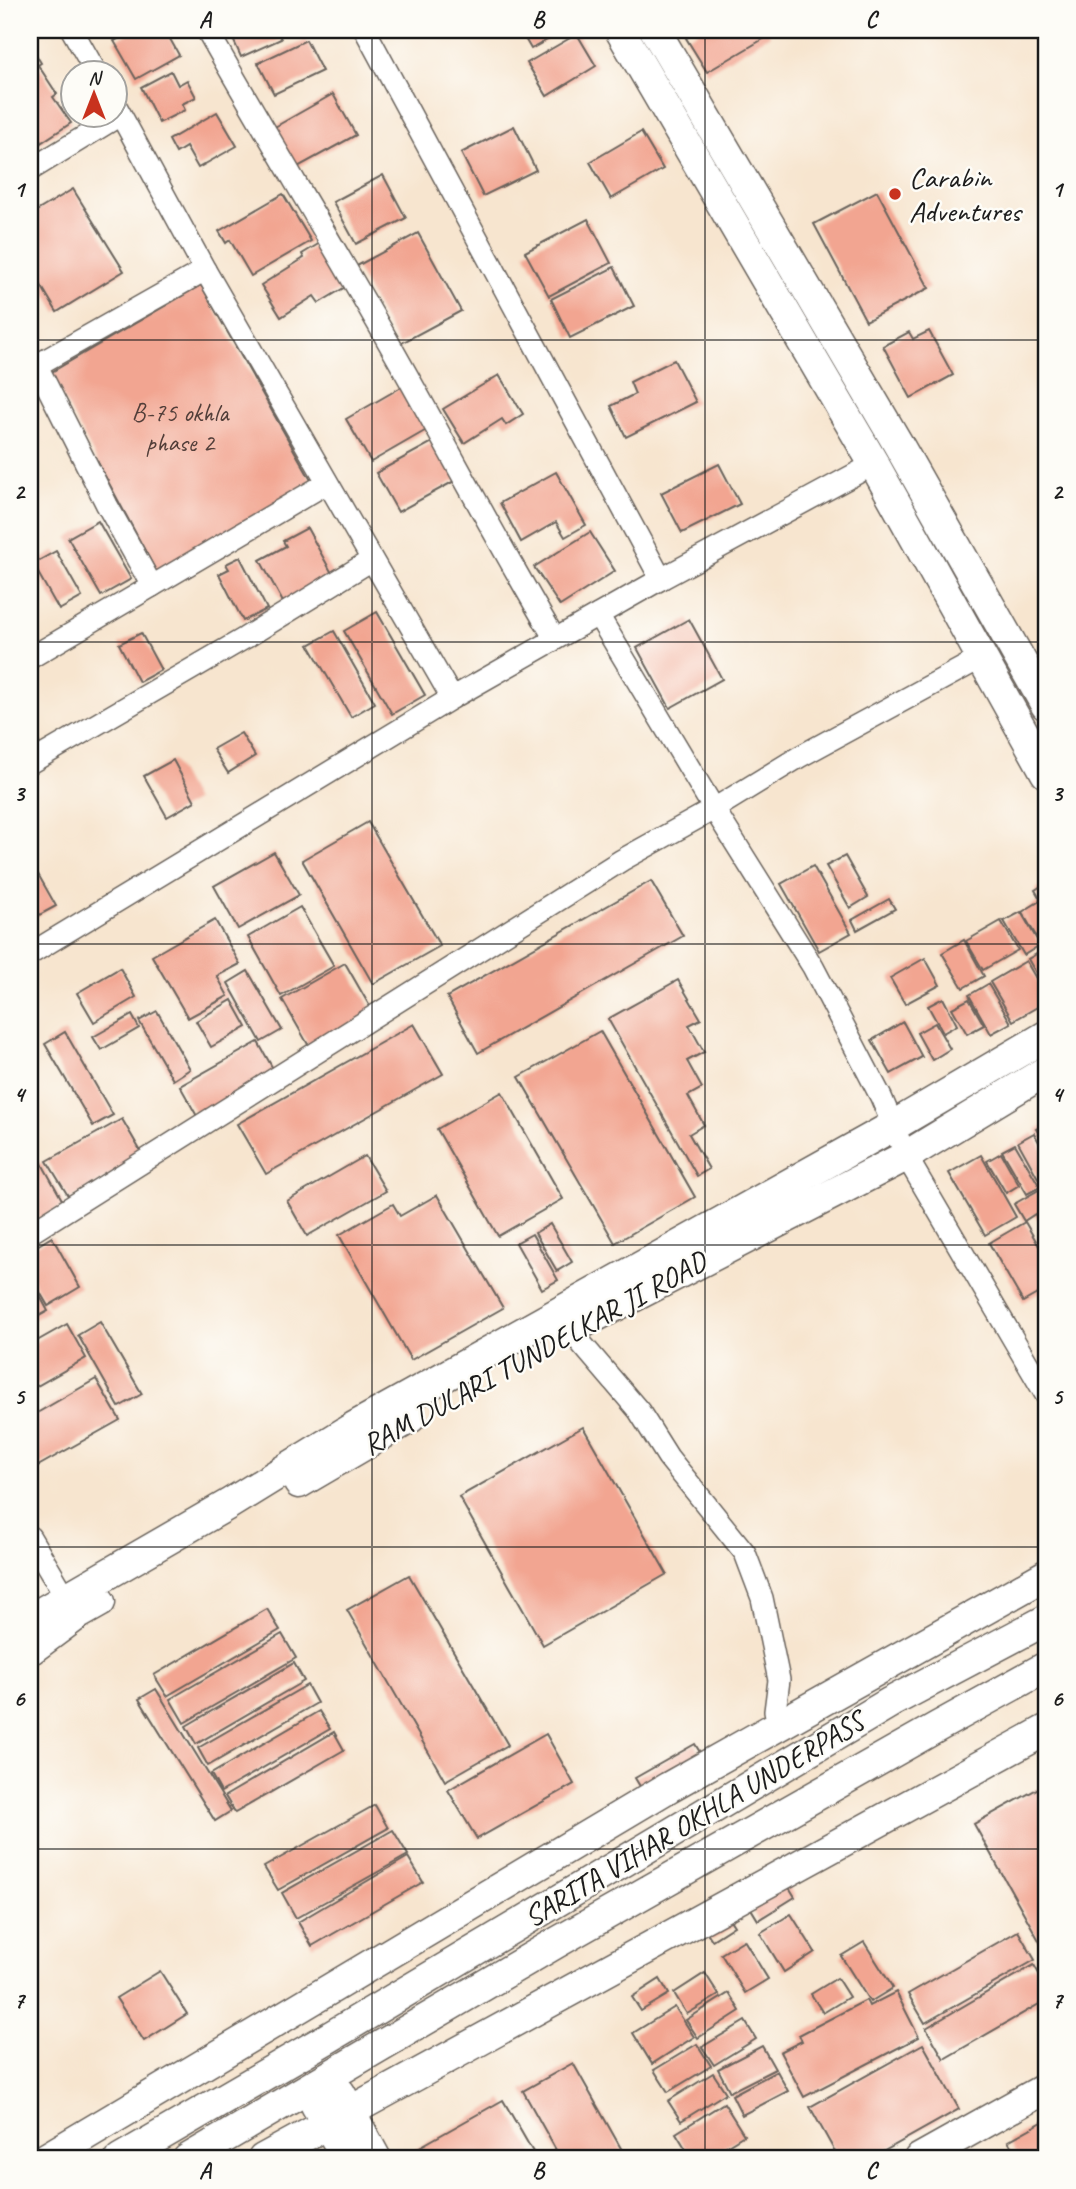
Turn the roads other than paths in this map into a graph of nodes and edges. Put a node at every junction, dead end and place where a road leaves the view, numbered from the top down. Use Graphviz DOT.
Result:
graph roads {
  1 [pos="72,30"];
  2 [pos="207,30"];
  3 [pos="365,30"];
  4 [pos="620,30"];
  5 [pos="655,30"];
  6 [pos="89,60"];
  7 [pos="89,130"];
  8 [pos="129,130"];
  9 [pos="30,170"];
  10 [pos="205,270"];
  11 [pos="33,368"];
  12 [pos="874,464"];
  13 [pos="327,484"];
  14 [pos="370,561"];
  15 [pos="661,579"];
  16 [pos="152,586"];
  17 [pos="598,615"];
  18 [pos="555,639"];
  19 [pos="30,658"];
  20 [pos="981,658"];
  21 [pos="452,698"];
  22 [pos="1046,705"];
  23 [pos="30,763"];
  24 [pos="1046,773"];
  25 [pos="714,808"];
  26 [pos="30,954"];
  27 [pos="1046,1036"];
  28 [pos="1046,1071"];
  29 [pos="893,1126"];
  30 [pos="906,1156"];
  31 [pos="30,1233"];
  32 [pos="569,1329"];
  33 [pos="1046,1395"];
  34 [pos="30,1537"];
  35 [pos="1046,1575"];
  36 [pos="72,1607"];
  37 [pos="30,1619"];
  38 [pos="1046,1620"];
  39 [pos="30,1650"];
  40 [pos="1046,1667"];
  41 [pos="784,1723"];
  42 [pos="1046,1730"];
  43 [pos="301,2054"];
  44 [pos="319,2084"];
  45 [pos="1046,2088"];
  46 [pos="338,2116"];
  47 [pos="45,2159"];
  48 [pos="120,2159"];
  49 [pos="187,2159"];
  50 [pos="262,2159"];
  51 [pos="348,2159"];
  52 [pos="376,2159"];
  53 [pos="919,2159"];
  1 -- 6 [label="street"];
  2 -- 18 [label="street"];
  3 -- 15 [label="street"];
  4 -- 12 [label="street"];
  5 -- 22 [label="street"];
  7 -- 9 [label="street"];
  8 -- 10 [label="street"];
  10 -- 11 [label="street"];
  10 -- 13 [label="street"];
  11 -- 16 [label="street"];
  12 -- 15 [label="street"];
  12 -- 20 [label="street"];
  13 -- 14 [label="street"];
  13 -- 16 [label="street"];
  14 -- 21 [label="street"];
  14 -- 23 [label="street"];
  15 -- 17 [label="street"];
  16 -- 19 [label="street"];
  17 -- 18 [label="street"];
  17 -- 25 [label="street"];
  18 -- 21 [label="street"];
  20 -- 24 [label="street"];
  20 -- 25 [label="street"];
  21 -- 26 [label="street"];
  25 -- 29 [label="street"];
  25 -- 31 [label="street"];
  27 -- 29 [label="street, RAM DULARI TUNDELKAR JI ROAD"];
  28 -- 30 [label="street, RAM DULARI TUNDELKAR JI ROAD"];
  29 -- 30 [label="street"];
  29 -- 36 [label="street, RAM DULARI TUNDELKAR JI ROAD"];
  30 -- 32 [label="street, RAM DULARI TUNDELKAR JI ROAD"];
  30 -- 33 [label="street"];
  32 -- 36 [label="street, RAM DULARI TUNDELKAR JI ROAD"];
  32 -- 41 [label="street"];
  34 -- 36 [label="street"];
  35 -- 41 [label="street"];
  36 -- 37 [label="street, RAM DULARI TUNDELKAR JI ROAD"];
  36 -- 39 [label="street, RAM DULARI TUNDELKAR JI ROAD"];
  38 -- 43 [label="street, SARITA VIHAR OKHLA UNDERPASS"];
  40 -- 44 [label="street, SARITA VIHAR OKHLA UNDERPASS"];
  41 -- 47 [label="street"];
  42 -- 46 [label="street"];
  43 -- 44 [label="street"];
  43 -- 48 [label="street, SARITA VIHAR OKHLA UNDERPASS"];
  44 -- 46 [label="street"];
  44 -- 49 [label="street, SARITA VIHAR OKHLA UNDERPASS"];
  45 -- 53 [label="street"];
  46 -- 50 [label="street"];
  46 -- 51 [label="street"];
  46 -- 52 [label="street"];
}
